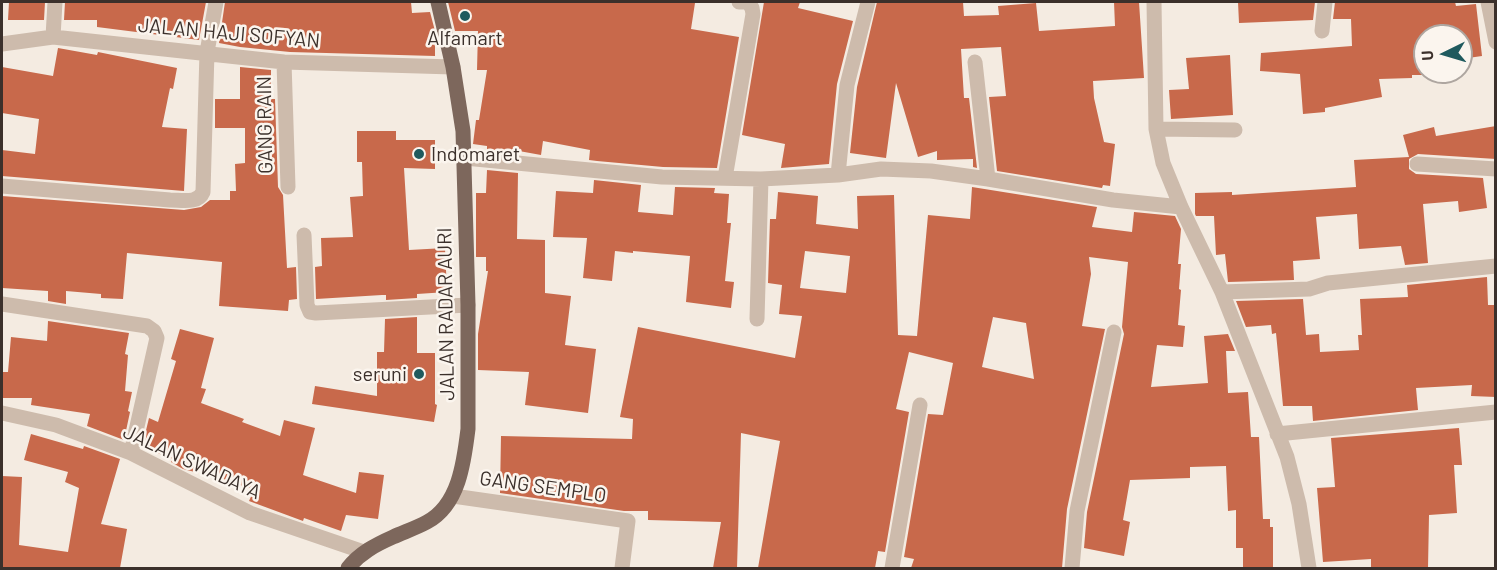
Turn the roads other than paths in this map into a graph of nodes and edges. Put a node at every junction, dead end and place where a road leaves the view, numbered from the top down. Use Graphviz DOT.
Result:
graph roads {
  1 [pos="55,2"];
  2 [pos="216,2"];
  3 [pos="438,2"];
  4 [pos="739,2"];
  5 [pos="868,2"];
  6 [pos="1154,2"];
  7 [pos="1325,2"];
  8 [pos="1488,2"];
  9 [pos="1322,31"];
  10 [pos="53,37"];
  11 [pos="1496,42"];
  12 [pos="2,44"];
  13 [pos="207,52"];
  14 [pos="284,62"];
  15 [pos="975,62"];
  16 [pos="453,67"];
  17 [pos="1156,129"];
  18 [pos="1235,130"];
  19 [pos="465,158"];
  20 [pos="1417,164"];
  21 [pos="1496,169"];
  22 [pos="838,175"];
  23 [pos="724,178"];
  24 [pos="761,179"];
  25 [pos="988,179"];
  26 [pos="2,186"];
  27 [pos="288,187"];
  28 [pos="1181,207"];
  29 [pos="304,235"];
  30 [pos="1496,266"];
  31 [pos="1222,292"];
  32 [pos="2,304"];
  33 [pos="468,304"];
  34 [pos="757,319"];
  35 [pos="1114,332"];
  36 [pos="920,405"];
  37 [pos="2,412"];
  38 [pos="1496,412"];
  39 [pos="1277,434"];
  40 [pos="131,453"];
  41 [pos="453,496"];
  42 [pos="364,552"];
  43 [pos="348,568"];
  44 [pos="622,568"];
  45 [pos="892,568"];
  46 [pos="1072,568"];
  47 [pos="1309,568"];
  1 -- 10 [label="street"];
  2 -- 13 [label="street"];
  3 -- 16 [label="main road, JALAN RADAR AURI"];
  4 -- 23 [label="street"];
  5 -- 22 [label="street"];
  6 -- 17 [label="street"];
  7 -- 9 [label="street"];
  8 -- 11 [label="street"];
  10 -- 12 [label="street, JALAN HAJI SOFYAN"];
  10 -- 13 [label="street, JALAN HAJI SOFYAN"];
  13 -- 14 [label="street, JALAN HAJI SOFYAN"];
  13 -- 26 [label="street"];
  14 -- 16 [label="street, JALAN HAJI SOFYAN"];
  14 -- 27 [label="street, GANG RAIN"];
  15 -- 25 [label="street"];
  16 -- 19 [label="main road, JALAN RADAR AURI"];
  17 -- 18 [label="street"];
  17 -- 28 [label="street"];
  19 -- 23 [label="street"];
  19 -- 33 [label="main road, JALAN RADAR AURI"];
  20 -- 21 [label="street"];
  22 -- 24 [label="street"];
  22 -- 25 [label="street"];
  23 -- 24 [label="street"];
  24 -- 34 [label="street"];
  25 -- 28 [label="street"];
  28 -- 31 [label="street"];
  29 -- 33 [label="street"];
  30 -- 31 [label="street"];
  31 -- 39 [label="street"];
  32 -- 40 [label="street"];
  33 -- 41 [label="main road, JALAN RADAR AURI"];
  35 -- 46 [label="street"];
  36 -- 45 [label="street"];
  37 -- 40 [label="street, JALAN SWADAYA"];
  38 -- 39 [label="street"];
  39 -- 47 [label="street"];
  40 -- 42 [label="street, JALAN SWADAYA"];
  41 -- 42 [label="main road, JALAN RADAR AURI"];
  41 -- 44 [label="street, GANG SEMPLO"];
  42 -- 43 [label="main road, JALAN RADAR AURI"];
}
